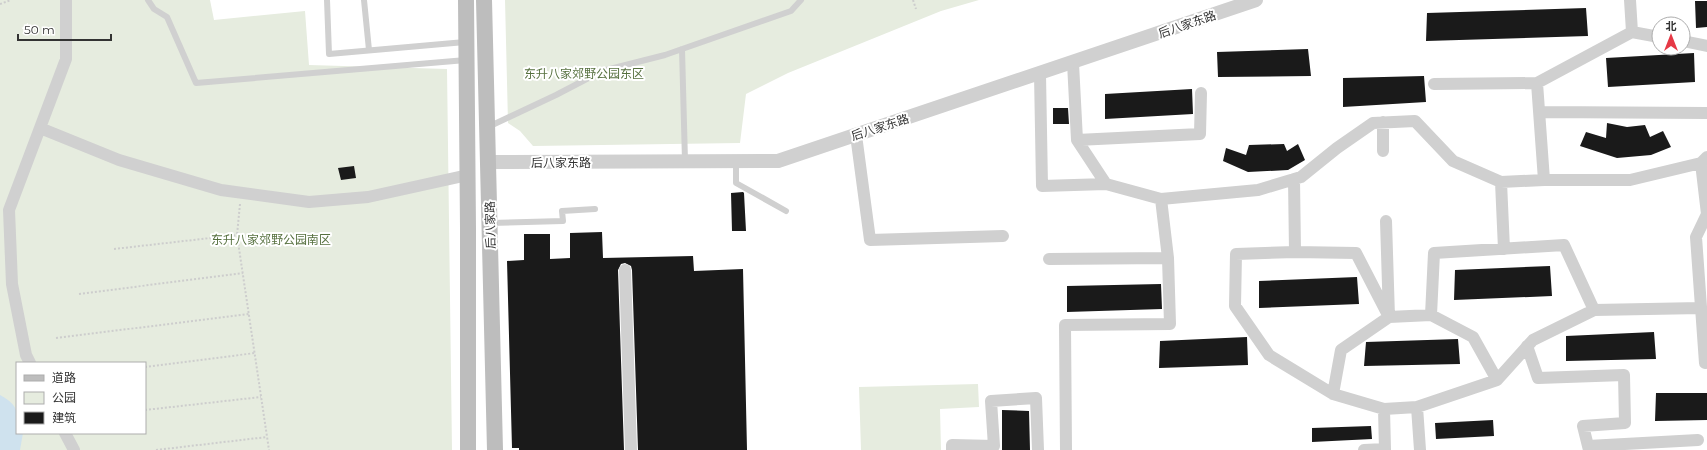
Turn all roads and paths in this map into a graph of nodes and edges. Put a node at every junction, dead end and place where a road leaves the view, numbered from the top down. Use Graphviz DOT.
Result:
graph roads {
  1 [pos="11,0"];
  2 [pos="66,0"];
  3 [pos="148,0"];
  4 [pos="327,0"];
  5 [pos="364,0"];
  6 [pos="466,0"];
  7 [pos="484,0"];
  8 [pos="801,0"];
  9 [pos="913,0"];
  10 [pos="1256,0"];
  11 [pos="1630,0"];
  12 [pos="0,4"];
  13 [pos="916,9"];
  14 [pos="1632,32"];
  15 [pos="1651,36"];
  16 [pos="466,42"];
  17 [pos="1691,43"];
  18 [pos="1707,46"];
  19 [pos="682,49"];
  20 [pos="369,50"];
  21 [pos="466,60"];
  22 [pos="1073,63"];
  23 [pos="1040,74"];
  24 [pos="1537,83"];
  25 [pos="1434,84"];
  26 [pos="1201,93"];
  27 [pos="1539,112"];
  28 [pos="1707,113"];
  29 [pos="1383,122"];
  30 [pos="487,127"];
  31 [pos="40,128"];
  32 [pos="856,135"];
  33 [pos="1077,140"];
  34 [pos="1383,151"];
  35 [pos="1704,160"];
  36 [pos="685,161"];
  37 [pos="736,161"];
  38 [pos="488,162"];
  39 [pos="468,175"];
  40 [pos="1294,179"];
  41 [pos="1544,180"];
  42 [pos="1501,182"];
  43 [pos="1106,184"];
  44 [pos="1706,190"];
  45 [pos="241,193"];
  46 [pos="1161,198"];
  47 [pos="595,209"];
  48 [pos="786,211"];
  49 [pos="1386,221"];
  50 [pos="490,223"];
  51 [pos="237,235"];
  52 [pos="1003,236"];
  53 [pos="114,249"];
  54 [pos="1504,249"];
  55 [pos="1295,252"];
  56 [pos="1168,258"];
  57 [pos="1048,259"];
  58 [pos="625,270"];
  59 [pos="243,273"];
  60 [pos="79,294"];
  61 [pos="1701,308"];
  62 [pos="1594,310"];
  63 [pos="249,314"];
  64 [pos="1431,315"];
  65 [pos="1389,317"];
  66 [pos="56,338"];
  67 [pos="1527,346"];
  68 [pos="255,353"];
  69 [pos="30,362"];
  70 [pos="1705,363"];
  71 [pos="146,367"];
  72 [pos="1497,380"];
  73 [pos="1333,394"];
  74 [pos="261,397"];
  75 [pos="1417,407"];
  76 [pos="1384,408"];
  77 [pos="146,410"];
  78 [pos="66,434"];
  79 [pos="267,437"];
  80 [pos="1698,440"];
  81 [pos="1588,448"];
  82 [pos="74,450"];
  83 [pos="156,450"];
  84 [pos="269,450"];
  85 [pos="468,450"];
  86 [pos="495,450"];
  87 [pos="630,450"];
  88 [pos="952,450"];
  89 [pos="1038,450"];
  90 [pos="1066,450"];
  91 [pos="1364,450"];
  92 [pos="1385,450"];
  93 [pos="1420,450"];
  1 -- 12 [label="path"];
  2 -- 31 [label="street"];
  3 -- 21 [label="lane"];
  4 -- 20 [label="lane"];
  5 -- 20 [label="lane"];
  6 -- 16 [label="main road, 后八家路"];
  7 -- 30 [label="main road, 后八家路"];
  8 -- 19 [label="lane"];
  9 -- 13 [label="path"];
  10 -- 22 [label="street, 后八家东路"];
  11 -- 14 [label="street"];
  14 -- 15 [label="street"];
  14 -- 24 [label="street"];
  16 -- 20 [label="lane"];
  16 -- 21 [label="main road, 后八家路"];
  17 -- 18 [label="street"];
  19 -- 30 [label="lane"];
  19 -- 36 [label="lane"];
  21 -- 39 [label="main road, 后八家路"];
  22 -- 23 [label="street, 后八家东路"];
  22 -- 33 [label="street"];
  23 -- 32 [label="street, 后八家东路"];
  23 -- 43 [label="street"];
  24 -- 25 [label="street"];
  24 -- 27 [label="street"];
  26 -- 33 [label="street"];
  27 -- 28 [label="street"];
  27 -- 41 [label="street"];
  29 -- 34 [label="street"];
  29 -- 40 [label="street"];
  29 -- 42 [label="street"];
  30 -- 38 [label="main road, 后八家路"];
  31 -- 45 [label="street"];
  31 -- 69 [label="street"];
  32 -- 37 [label="street, 后八家东路"];
  32 -- 52 [label="street"];
  33 -- 43 [label="street"];
  35 -- 41 [label="street"];
  35 -- 44 [label="street"];
  36 -- 37 [label="street, 后八家东路"];
  36 -- 38 [label="street, 后八家东路"];
  37 -- 48 [label="lane"];
  38 -- 50 [label="main road, 后八家路"];
  39 -- 45 [label="street"];
  39 -- 85 [label="main road, 后八家路"];
  40 -- 46 [label="street"];
  40 -- 55 [label="street"];
  41 -- 42 [label="street"];
  42 -- 54 [label="street"];
  43 -- 46 [label="street"];
  44 -- 61 [label="street"];
  45 -- 51 [label="path"];
  46 -- 56 [label="street"];
  47 -- 50 [label="lane"];
  49 -- 65 [label="street"];
  50 -- 86 [label="main road, 后八家路"];
  51 -- 53 [label="path"];
  51 -- 59 [label="path"];
  54 -- 62 [label="street"];
  54 -- 64 [label="street"];
  55 -- 65 [label="street"];
  55 -- 73 [label="street"];
  56 -- 57 [label="street"];
  56 -- 90 [label="street"];
  58 -- 87 [label="street"];
  59 -- 60 [label="path"];
  59 -- 63 [label="path"];
  61 -- 62 [label="street"];
  61 -- 70 [label="street"];
  62 -- 67 [label="street"];
  63 -- 66 [label="path"];
  63 -- 68 [label="path"];
  64 -- 65 [label="street"];
  64 -- 72 [label="street"];
  65 -- 73 [label="street"];
  67 -- 72 [label="street"];
  67 -- 81 [label="street"];
  68 -- 71 [label="path"];
  68 -- 74 [label="path"];
  72 -- 75 [label="street"];
  73 -- 76 [label="street"];
  74 -- 77 [label="path"];
  74 -- 79 [label="path"];
  75 -- 76 [label="street"];
  75 -- 93 [label="street"];
  76 -- 92 [label="street"];
  78 -- 82 [label="street"];
  79 -- 83 [label="path"];
  79 -- 84 [label="path"];
  80 -- 81 [label="street"];
  88 -- 89 [label="street"];
  91 -- 92 [label="street"];
}
